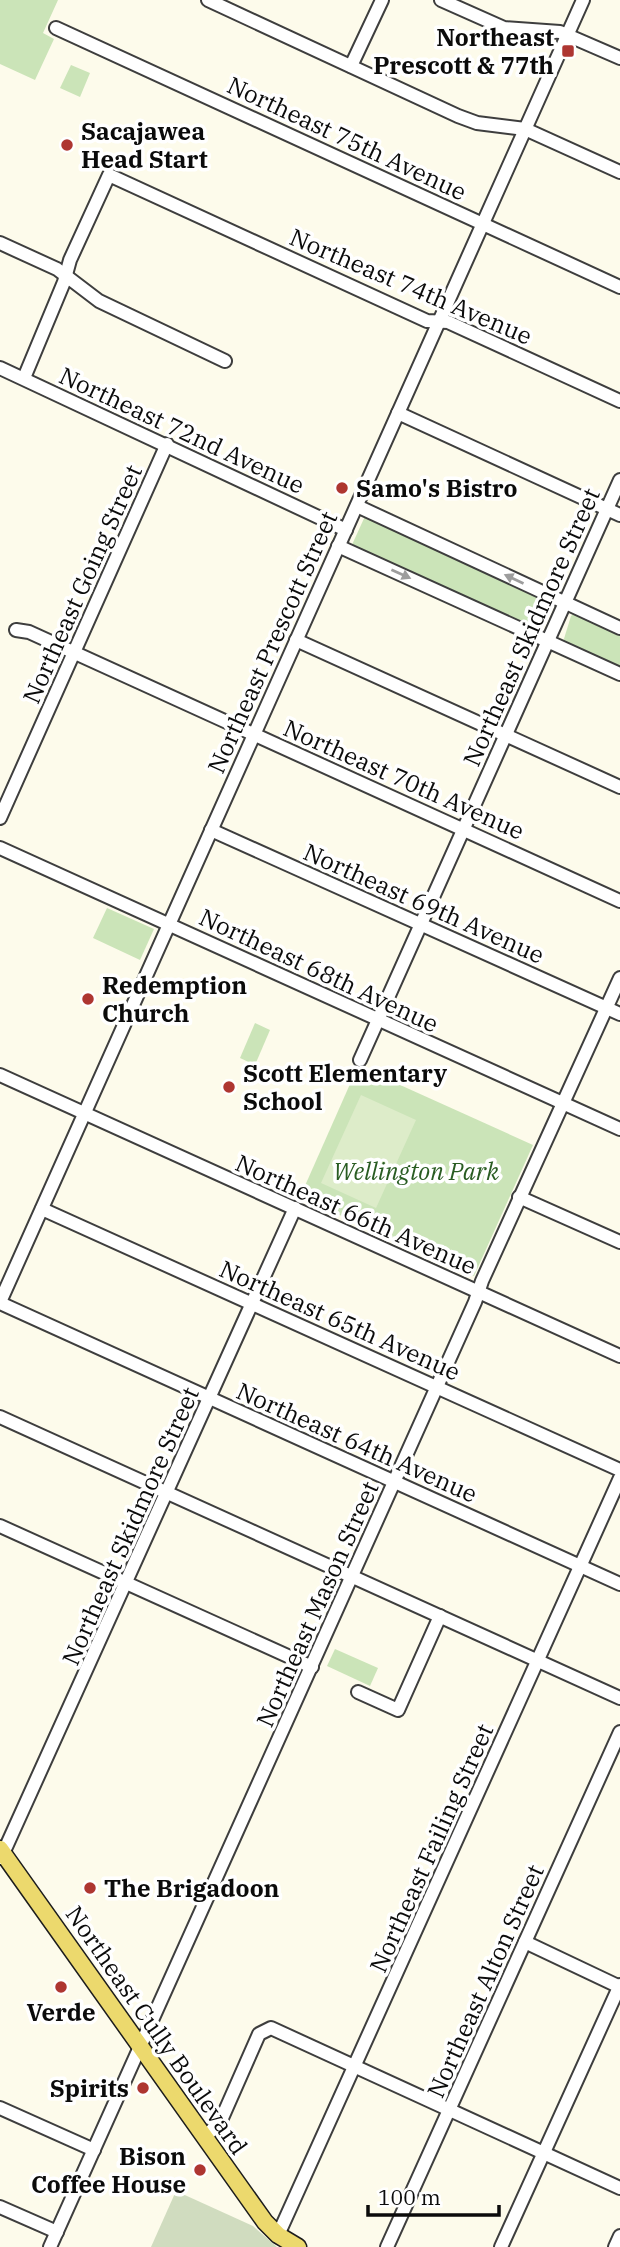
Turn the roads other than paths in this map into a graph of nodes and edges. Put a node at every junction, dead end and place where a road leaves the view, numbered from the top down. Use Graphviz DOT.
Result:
graph roads {
  1 [pos="208,0"];
  2 [pos="382,0"];
  3 [pos="441,0"];
  4 [pos="583,0"];
  5 [pos="57,28"];
  6 [pos="568,34"];
  7 [pos="620,58"];
  8 [pos="352,66"];
  9 [pos="525,129"];
  10 [pos="620,173"];
  11 [pos="483,223"];
  12 [pos="0,243"];
  13 [pos="66,275"];
  14 [pos="620,287"];
  15 [pos="439,321"];
  16 [pos="225,361"];
  17 [pos="0,368"];
  18 [pos="23,378"];
  19 [pos="620,401"];
  20 [pos="398,413"];
  21 [pos="167,444"];
  22 [pos="620,480"];
  23 [pos="356,506"];
  24 [pos="607,509"];
  25 [pos="620,515"];
  26 [pos="346,530"];
  27 [pos="338,546"];
  28 [pos="564,602"];
  29 [pos="620,628"];
  30 [pos="16,629"];
  31 [pos="296,640"];
  32 [pos="547,640"];
  33 [pos="74,653"];
  34 [pos="620,674"];
  35 [pos="254,735"];
  36 [pos="505,735"];
  37 [pos="620,787"];
  38 [pos="0,818"];
  39 [pos="211,830"];
  40 [pos="463,830"];
  41 [pos="0,848"];
  42 [pos="620,901"];
  43 [pos="421,924"];
  44 [pos="169,925"];
  45 [pos="620,978"];
  46 [pos="606,1008"];
  47 [pos="620,1014"];
  48 [pos="376,1020"];
  49 [pos="360,1060"];
  50 [pos="0,1075"];
  51 [pos="564,1104"];
  52 [pos="85,1113"];
  53 [pos="620,1129"];
  54 [pos="519,1197"];
  55 [pos="295,1208"];
  56 [pos="42,1209"];
  57 [pos="620,1242"];
  58 [pos="479,1291"];
  59 [pos="0,1303"];
  60 [pos="252,1304"];
  61 [pos="620,1356"];
  62 [pos="437,1387"];
  63 [pos="211,1399"];
  64 [pos="0,1417"];
  65 [pos="620,1470"];
  66 [pos="620,1478"];
  67 [pos="396,1483"];
  68 [pos="168,1493"];
  69 [pos="0,1526"];
  70 [pos="580,1566"];
  71 [pos="354,1577"];
  72 [pos="128,1583"];
  73 [pos="620,1584"];
  74 [pos="440,1616"];
  75 [pos="538,1661"];
  76 [pos="312,1667"];
  77 [pos="358,1692"];
  78 [pos="620,1698"];
  79 [pos="620,1732"];
  80 [pos="1,1854"];
  81 [pos="526,1942"];
  82 [pos="620,1987"];
  83 [pos="140,2046"];
  84 [pos="355,2066"];
  85 [pos="0,2108"];
  86 [pos="450,2109"];
  87 [pos="205,2137"];
  88 [pos="94,2150"];
  89 [pos="543,2154"];
  90 [pos="620,2188"];
  91 [pos="0,2207"];
  92 [pos="57,2232"];
  93 [pos="278,2235"];
  94 [pos="620,2236"];
  95 [pos="50,2247"];
  96 [pos="298,2247"];
  97 [pos="387,2247"];
  98 [pos="501,2247"];
  99 [pos="615,2247"];
  1 -- 8 [label="street"];
  2 -- 8 [label="street"];
  3 -- 6 [label="street"];
  4 -- 6 [label="street, Northeast Prescott Street"];
  5 -- 11 [label="street, Northeast 75th Avenue"];
  6 -- 7 [label="street"];
  6 -- 9 [label="street, Northeast Prescott Street"];
  8 -- 9 [label="street"];
  9 -- 10 [label="street"];
  9 -- 11 [label="street, Northeast Prescott Street"];
  11 -- 14 [label="street, Northeast 75th Avenue"];
  11 -- 15 [label="street, Northeast Prescott Street"];
  12 -- 13 [label="street"];
  13 -- 15 [label="street, Northeast 74th Avenue"];
  13 -- 16 [label="street"];
  13 -- 18 [label="street"];
  15 -- 19 [label="street, Northeast 74th Avenue"];
  15 -- 20 [label="street, Northeast Prescott Street"];
  17 -- 18 [label="street, Northeast 72nd Avenue"];
  18 -- 21 [label="street, Northeast 72nd Avenue"];
  20 -- 23 [label="street, Northeast Prescott Street"];
  20 -- 24 [label="street"];
  21 -- 26 [label="street, Northeast 72nd Avenue"];
  21 -- 33 [label="street, Northeast Going Street"];
  22 -- 24 [label="street, Northeast Skidmore Street"];
  23 -- 26 [label="street, Northeast Prescott Street"];
  28 -- 23 [label="street, one-way"];
  24 -- 25 [label="street"];
  24 -- 28 [label="street, Northeast Skidmore Street"];
  26 -- 27 [label="street, Northeast Prescott Street"];
  27 -- 31 [label="street, Northeast Prescott Street"];
  27 -- 32 [label="street, one-way"];
  28 -- 29 [label="street"];
  28 -- 32 [label="street, Northeast Skidmore Street"];
  30 -- 33 [label="street, Northeast 70th Avenue"];
  31 -- 35 [label="street, Northeast Prescott Street"];
  31 -- 36 [label="street"];
  32 -- 34 [label="street"];
  32 -- 36 [label="street, Northeast Skidmore Street"];
  33 -- 35 [label="street, Northeast 70th Avenue"];
  33 -- 38 [label="street, Northeast Going Street"];
  35 -- 39 [label="street, Northeast Prescott Street"];
  35 -- 40 [label="street, Northeast 70th Avenue"];
  36 -- 37 [label="street"];
  36 -- 40 [label="street, Northeast Skidmore Street"];
  39 -- 43 [label="street, Northeast 69th Avenue"];
  39 -- 44 [label="street, Northeast Prescott Street"];
  40 -- 42 [label="street, Northeast 70th Avenue"];
  40 -- 43 [label="street, Northeast Skidmore Street"];
  41 -- 44 [label="street, Northeast 68th Avenue"];
  43 -- 46 [label="street, Northeast 69th Avenue"];
  43 -- 48 [label="street, Northeast Skidmore Street"];
  44 -- 48 [label="street, Northeast 68th Avenue"];
  44 -- 52 [label="street, Northeast Prescott Street"];
  45 -- 46 [label="street, Northeast Mason Street"];
  46 -- 47 [label="street, Northeast 69th Avenue"];
  46 -- 51 [label="street, Northeast Mason Street"];
  48 -- 49 [label="street, Northeast Skidmore Street"];
  48 -- 51 [label="street, Northeast 68th Avenue"];
  50 -- 52 [label="street, Northeast 66th Avenue"];
  51 -- 53 [label="street, Northeast 68th Avenue"];
  51 -- 54 [label="street, Northeast Mason Street"];
  52 -- 55 [label="street, Northeast 66th Avenue"];
  52 -- 56 [label="street, Northeast Prescott Street"];
  54 -- 57 [label="street"];
  54 -- 58 [label="street, Northeast Mason Street"];
  55 -- 58 [label="street, Northeast 66th Avenue"];
  55 -- 60 [label="street, Northeast Skidmore Street"];
  56 -- 59 [label="street, Northeast Prescott Street"];
  56 -- 60 [label="street, Northeast 65th Avenue"];
  58 -- 61 [label="street, Northeast 66th Avenue"];
  58 -- 62 [label="street, Northeast Mason Street"];
  59 -- 63 [label="street, Northeast 64th Avenue"];
  60 -- 62 [label="street, Northeast 65th Avenue"];
  60 -- 63 [label="street, Northeast Skidmore Street"];
  62 -- 65 [label="street, Northeast 65th Avenue"];
  62 -- 67 [label="street, Northeast Mason Street"];
  63 -- 67 [label="street, Northeast 64th Avenue"];
  63 -- 68 [label="street, Northeast Skidmore Street"];
  64 -- 68 [label="street"];
  66 -- 70 [label="street, Northeast Failing Street"];
  67 -- 70 [label="street, Northeast 64th Avenue"];
  67 -- 71 [label="street, Northeast Mason Street"];
  68 -- 71 [label="street"];
  68 -- 72 [label="street, Northeast Skidmore Street"];
  69 -- 72 [label="street"];
  70 -- 73 [label="street, Northeast 64th Avenue"];
  70 -- 75 [label="street, Northeast Failing Street"];
  71 -- 74 [label="street"];
  71 -- 76 [label="street, Northeast Mason Street"];
  72 -- 76 [label="street"];
  72 -- 80 [label="street, Northeast Skidmore Street"];
  74 -- 75 [label="street"];
  74 -- 77 [label="street"];
  75 -- 78 [label="street"];
  75 -- 84 [label="street, Northeast Failing Street"];
  76 -- 83 [label="street, Northeast Mason Street"];
  79 -- 81 [label="street, Northeast Alton Street"];
  80 -- 83 [label="main road, Northeast Cully Boulevard"];
  81 -- 82 [label="street"];
  81 -- 86 [label="street, Northeast Alton Street"];
  82 -- 89 [label="street"];
  83 -- 87 [label="main road, Northeast Cully Boulevard"];
  83 -- 88 [label="street, Northeast Mason Street"];
  84 -- 86 [label="street"];
  84 -- 87 [label="street"];
  84 -- 93 [label="street, Northeast Failing Street"];
  85 -- 88 [label="street"];
  86 -- 89 [label="street"];
  86 -- 97 [label="street, Northeast Alton Street"];
  87 -- 93 [label="main road, Northeast Cully Boulevard"];
  88 -- 92 [label="street, Northeast Mason Street"];
  89 -- 90 [label="street"];
  89 -- 98 [label="street"];
  91 -- 92 [label="street"];
  92 -- 95 [label="street, Northeast Mason Street"];
  93 -- 96 [label="main road"];
  94 -- 99 [label="street"];
}
